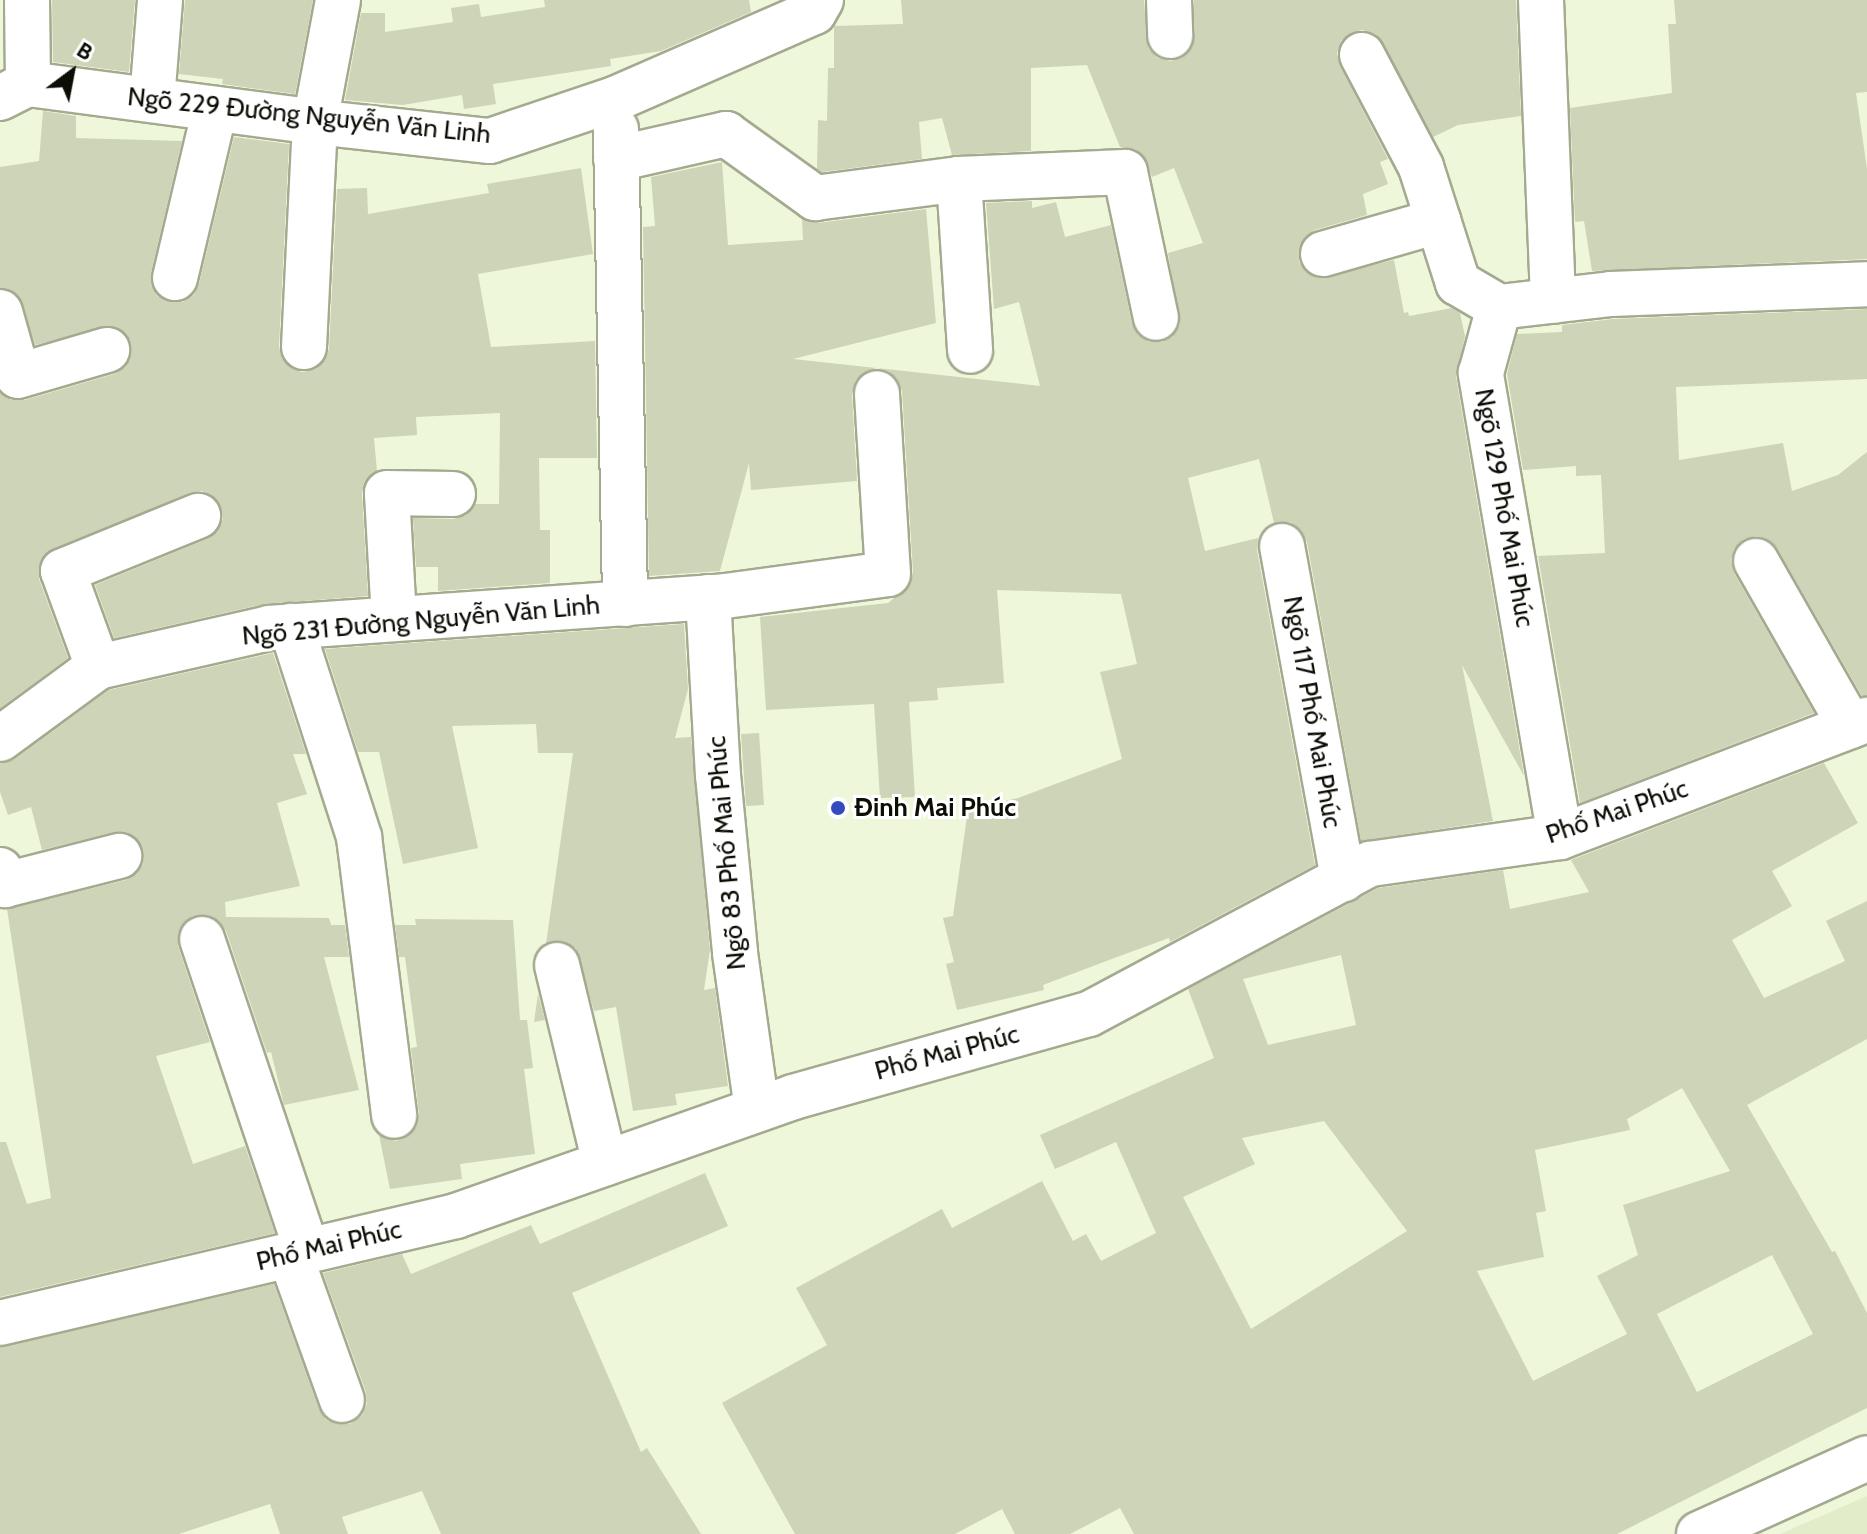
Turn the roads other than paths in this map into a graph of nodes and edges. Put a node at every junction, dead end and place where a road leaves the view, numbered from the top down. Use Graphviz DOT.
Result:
graph roads {
  1 [pos="27,0"];
  2 [pos="160,0"];
  3 [pos="338,0"];
  4 [pos="821,0"];
  5 [pos="1541,0"];
  6 [pos="1362,55"];
  7 [pos="14,91"];
  8 [pos="615,99"];
  9 [pos="152,100"];
  10 [pos="215,109"];
  11 [pos="315,122"];
  12 [pos="616,159"];
  13 [pos="959,179"];
  14 [pos="1438,221"];
  15 [pos="1323,254"];
  16 [pos="175,278"];
  17 [pos="1867,284"];
  18 [pos="1553,301"];
  19 [pos="1499,307"];
  20 [pos="0,312"];
  21 [pos="1156,318"];
  22 [pos="304,347"];
  23 [pos="107,350"];
  24 [pos="970,351"];
  25 [pos="877,393"];
  26 [pos="453,494"];
  27 [pos="198,516"];
  28 [pos="1282,546"];
  29 [pos="1756,561"];
  30 [pos="716,596"];
  31 [pos="625,604"];
  32 [pos="394,619"];
  33 [pos="291,626"];
  34 [pos="98,667"];
  35 [pos="1858,723"];
  36 [pos="0,739"];
  37 [pos="1560,837"];
  38 [pos="119,856"];
  39 [pos="0,870"];
  40 [pos="1343,879"];
  41 [pos="202,939"];
  42 [pos="557,965"];
  43 [pos="757,1109"];
  44 [pos="394,1116"];
  45 [pos="605,1163"];
  46 [pos="299,1253"];
  47 [pos="0,1323"];
  48 [pos="342,1400"];
  49 [pos="1867,1458"];
  50 [pos="1699,1534"];
  1 -- 7 [label="street"];
  2 -- 9 [label="street"];
  3 -- 11 [label="street"];
  4 -- 8 [label="street, Ngõ 229 Đường Nguyễn Văn Linh"];
  5 -- 18 [label="street"];
  6 -- 14 [label="street"];
  7 -- 9 [label="street, Ngõ 229 Đường Nguyễn Văn Linh"];
  8 -- 11 [label="street, Ngõ 229 Đường Nguyễn Văn Linh"];
  8 -- 12 [label="street"];
  9 -- 10 [label="street, Ngõ 229 Đường Nguyễn Văn Linh"];
  10 -- 11 [label="street, Ngõ 229 Đường Nguyễn Văn Linh"];
  10 -- 16 [label="street"];
  11 -- 22 [label="street"];
  12 -- 13 [label="street"];
  12 -- 31 [label="street"];
  13 -- 21 [label="street"];
  13 -- 24 [label="street"];
  14 -- 15 [label="street"];
  14 -- 19 [label="street"];
  17 -- 18 [label="street"];
  18 -- 19 [label="street"];
  19 -- 37 [label="street, Ngõ 129 Phố Mai Phúc"];
  20 -- 23 [label="street"];
  25 -- 30 [label="street, Ngõ 231 Đường Nguyễn Văn Linh"];
  26 -- 32 [label="street"];
  27 -- 34 [label="street"];
  28 -- 40 [label="street, Ngõ 117 Phố Mai Phúc"];
  29 -- 35 [label="street"];
  30 -- 31 [label="street, Ngõ 231 Đường Nguyễn Văn Linh"];
  30 -- 43 [label="street, Ngõ 83 Phố Mai Phúc"];
  31 -- 32 [label="street, Ngõ 231 Đường Nguyễn Văn Linh"];
  32 -- 33 [label="street, Ngõ 231 Đường Nguyễn Văn Linh"];
  33 -- 34 [label="street, Ngõ 231 Đường Nguyễn Văn Linh"];
  33 -- 44 [label="street"];
  34 -- 36 [label="street, Ngõ 231 Đường Nguyễn Văn Linh"];
  35 -- 37 [label="street, Phố Mai Phúc"];
  37 -- 40 [label="street, Phố Mai Phúc"];
  38 -- 39 [label="street"];
  40 -- 43 [label="street, Phố Mai Phúc"];
  41 -- 46 [label="street"];
  42 -- 45 [label="street"];
  43 -- 45 [label="street, Phố Mai Phúc"];
  45 -- 46 [label="street, Phố Mai Phúc"];
  46 -- 47 [label="street, Phố Mai Phúc"];
  46 -- 48 [label="street"];
  49 -- 50 [label="street"];
}
